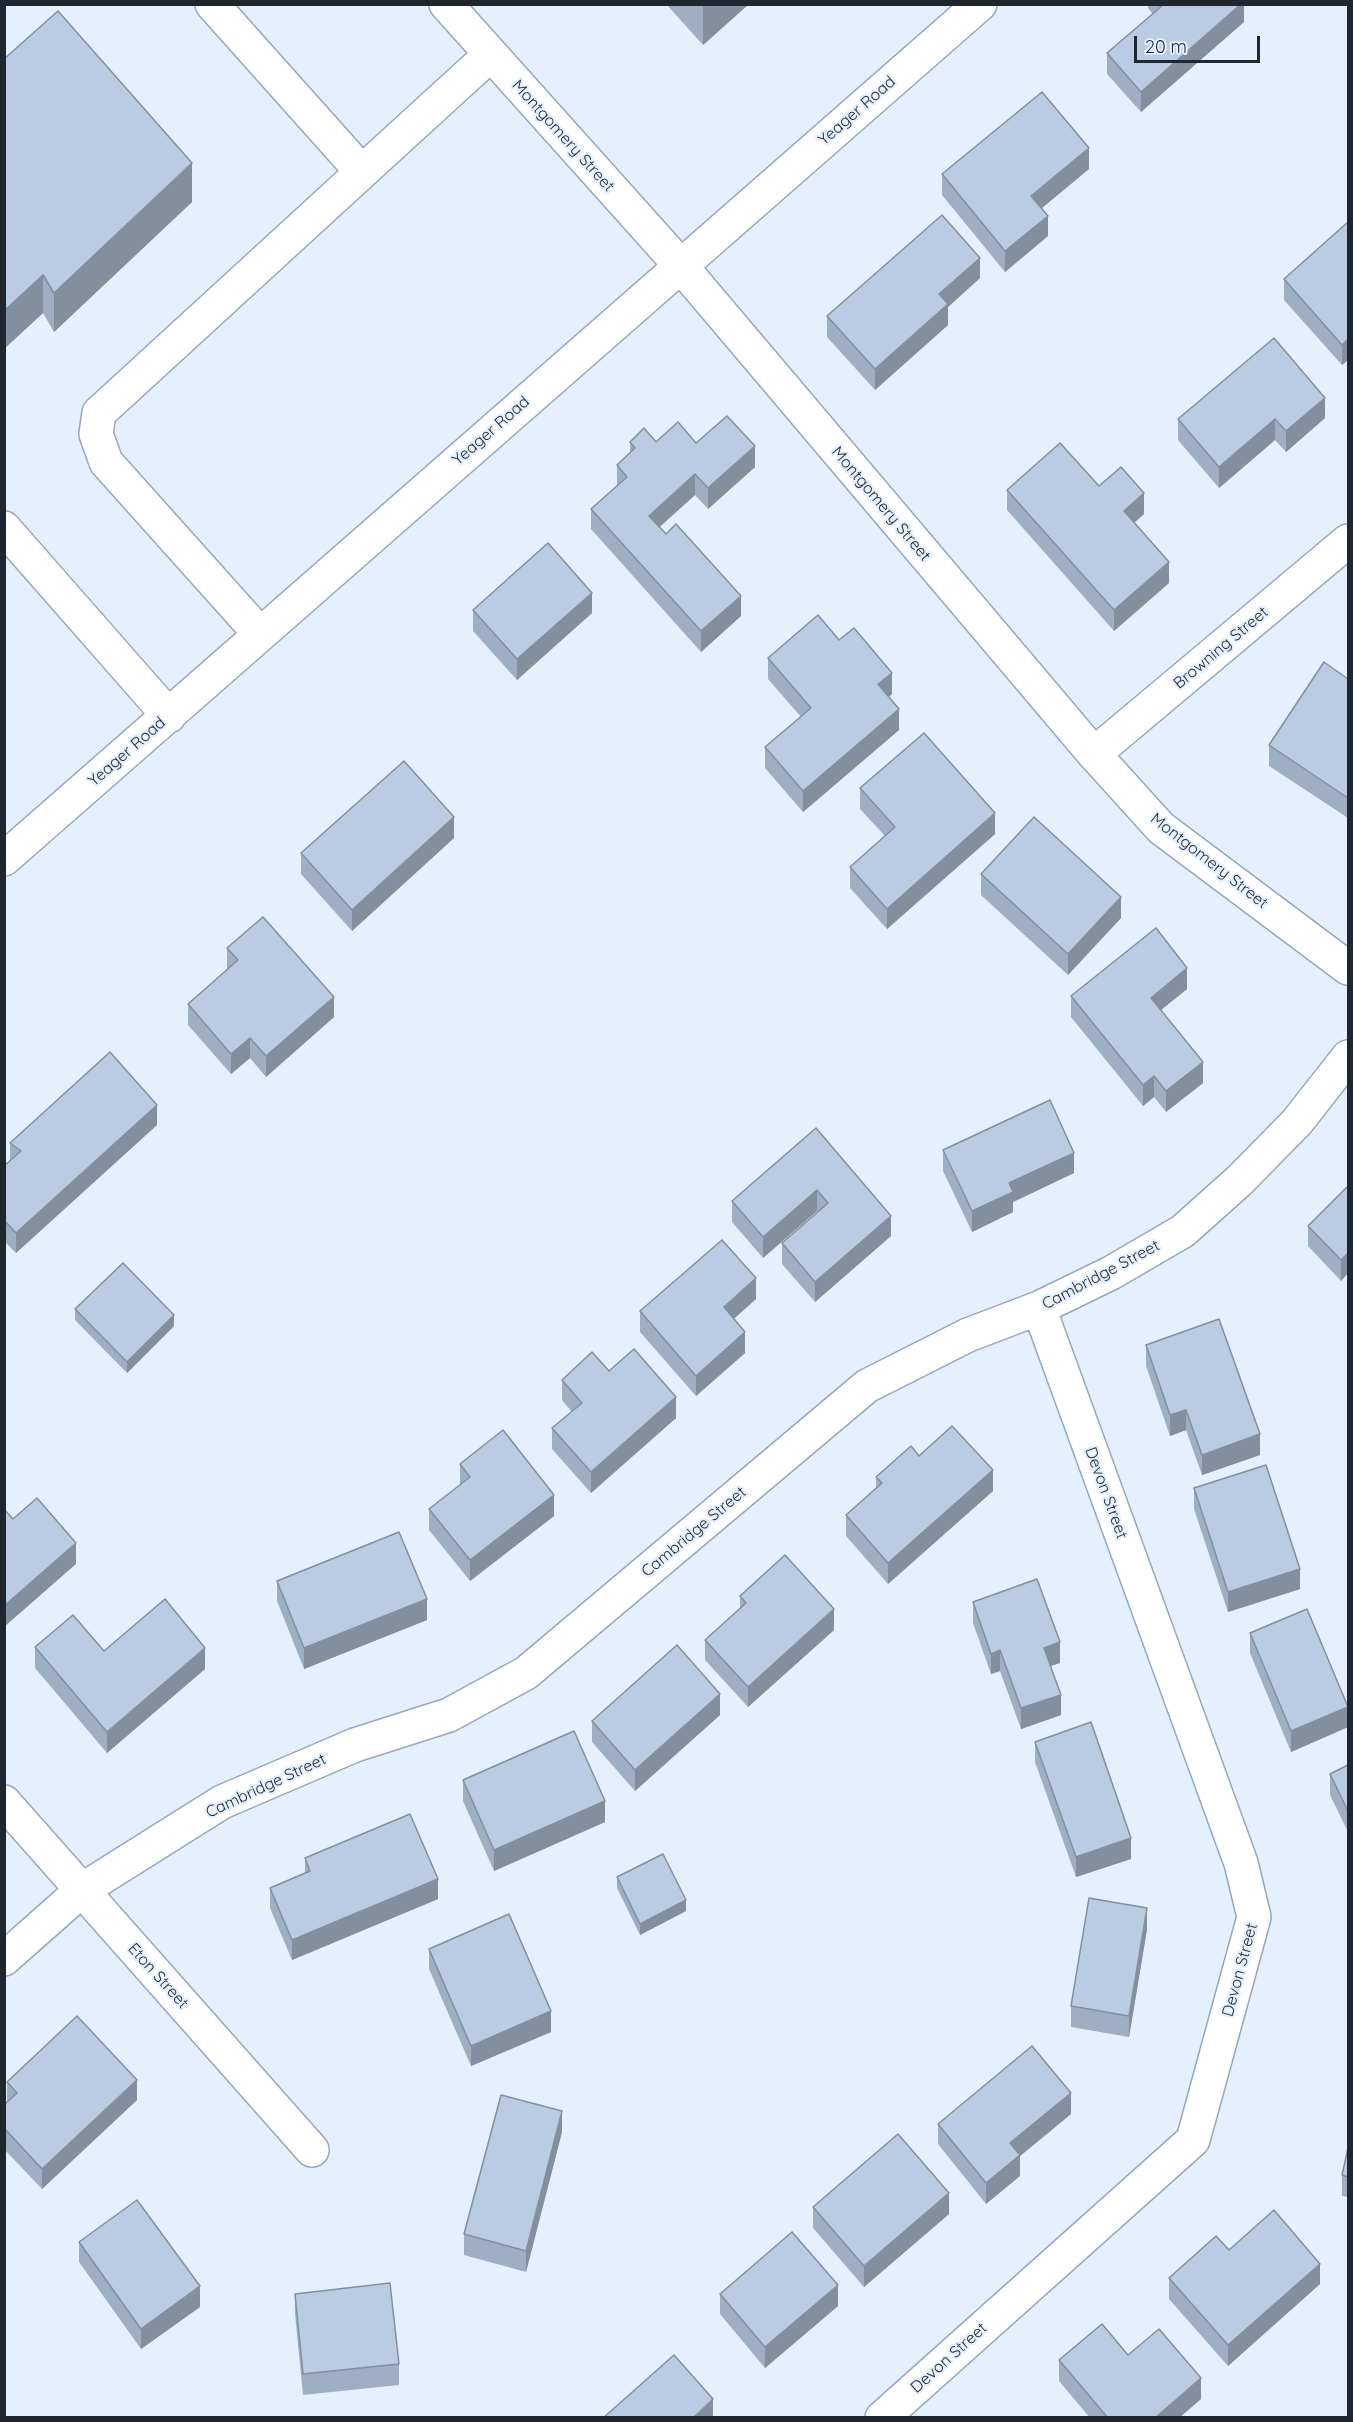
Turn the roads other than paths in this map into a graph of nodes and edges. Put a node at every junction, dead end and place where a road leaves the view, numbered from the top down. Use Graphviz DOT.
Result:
graph roads {
  1 [pos="212,4"];
  2 [pos="446,4"];
  3 [pos="980,4"];
  4 [pos="490,55"];
  5 [pos="362,172"];
  6 [pos="680,265"];
  7 [pos="4,528"];
  8 [pos="1348,541"];
  9 [pos="260,634"];
  10 [pos="169,716"];
  11 [pos="1094,754"];
  12 [pos="4,858"];
  13 [pos="1348,968"];
  14 [pos="1348,1057"];
  15 [pos="1038,1308"];
  16 [pos="4,1802"];
  17 [pos="82,1890"];
  18 [pos="4,1959"];
  19 [pos="312,2150"];
  20 [pos="882,2418"];
  1 -- 5 [label="street"];
  2 -- 4 [label="street, Montgomery Street"];
  3 -- 6 [label="street, Yeager Road"];
  4 -- 5 [label="street"];
  4 -- 6 [label="street, Montgomery Street"];
  5 -- 9 [label="street"];
  6 -- 9 [label="street, Yeager Road"];
  6 -- 11 [label="street, Montgomery Street"];
  7 -- 10 [label="street"];
  8 -- 11 [label="street, Browning Street"];
  9 -- 10 [label="street, Yeager Road"];
  10 -- 12 [label="street, Yeager Road"];
  11 -- 13 [label="street, Montgomery Street"];
  14 -- 15 [label="street, Cambridge Street"];
  15 -- 17 [label="street, Cambridge Street"];
  15 -- 20 [label="street, Devon Street"];
  16 -- 17 [label="street, Eton Street"];
  17 -- 18 [label="street, Cambridge Street"];
  17 -- 19 [label="street, Eton Street"];
}
